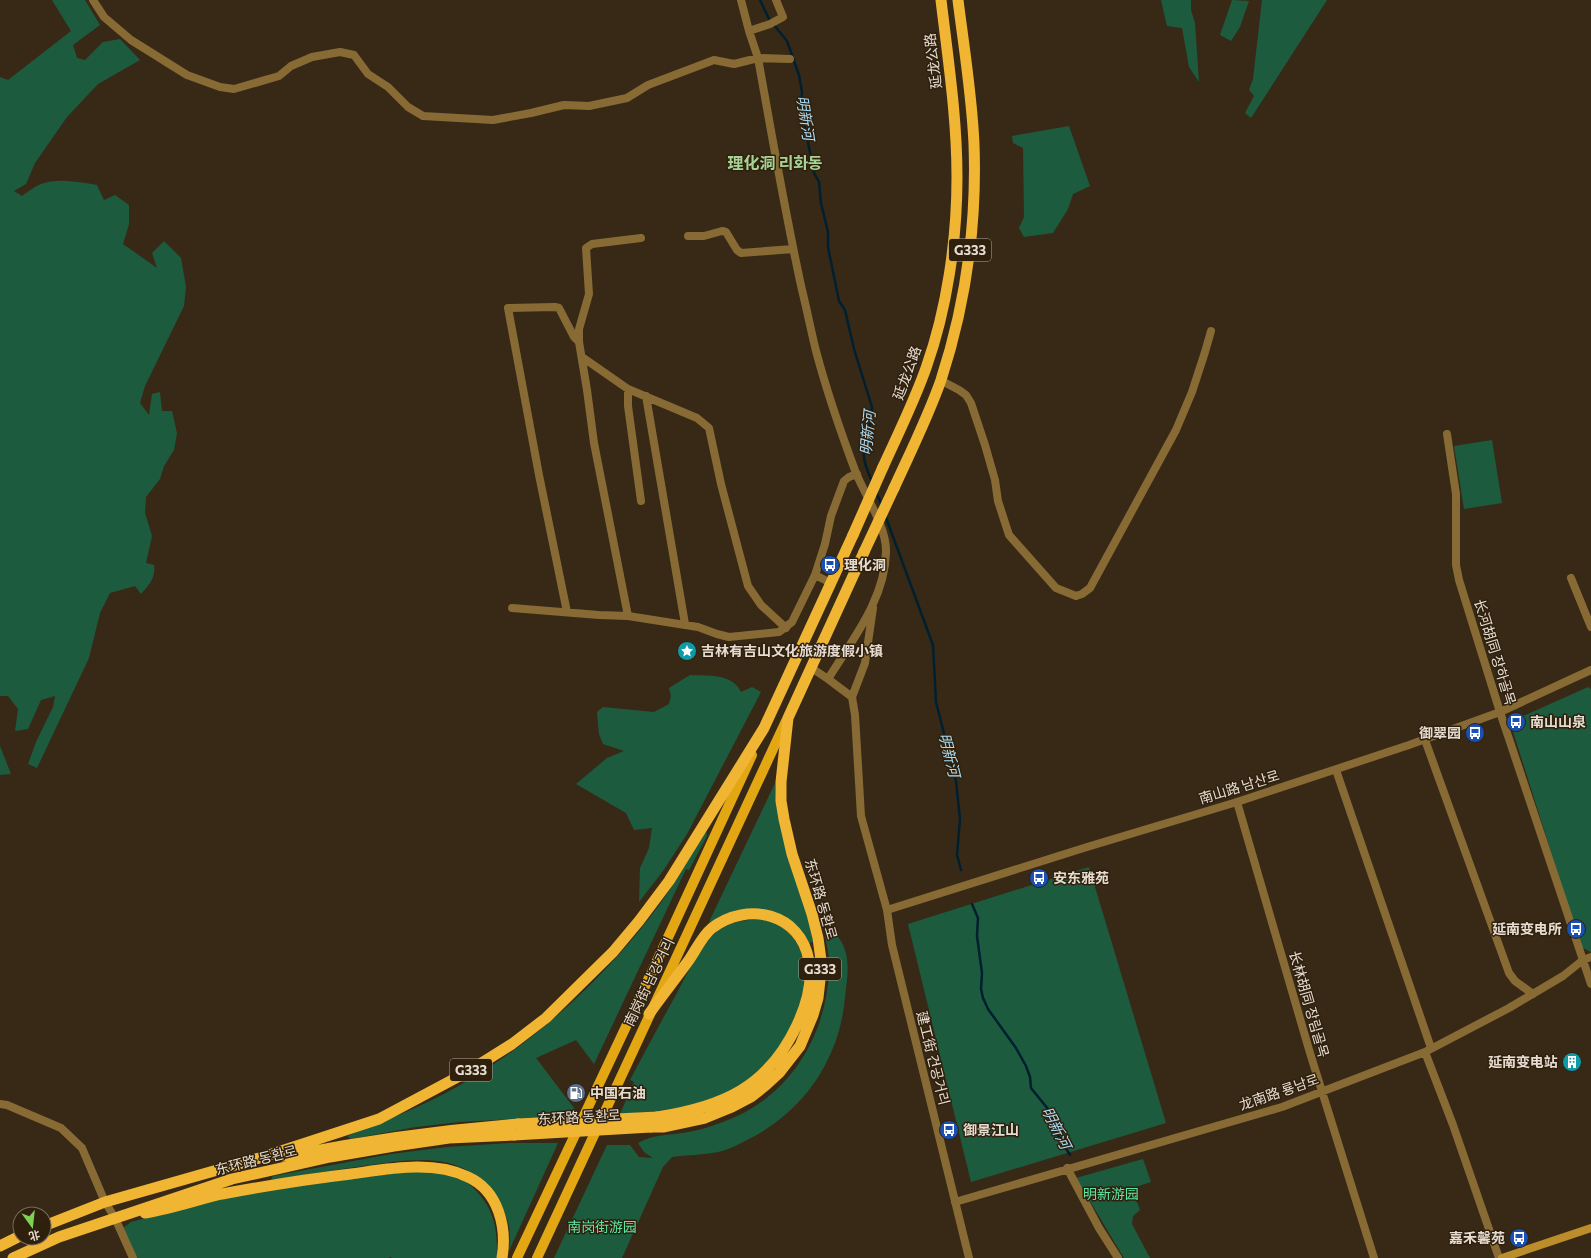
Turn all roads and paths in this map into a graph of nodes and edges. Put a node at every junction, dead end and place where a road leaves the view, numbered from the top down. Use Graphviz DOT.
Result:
graph roads {
  1 [pos="93,0"];
  2 [pos="741,0"];
  3 [pos="776,0"];
  4 [pos="941,0"];
  5 [pos="958,0"];
  6 [pos="749,31"];
  7 [pos="758,58"];
  8 [pos="790,59"];
  9 [pos="688,236"];
  10 [pos="640,238"];
  11 [pos="793,248"];
  12 [pos="1210,331"];
  13 [pos="579,342"];
  14 [pos="582,357"];
  15 [pos="940,380"];
  16 [pos="628,389"];
  17 [pos="646,396"];
  18 [pos="1447,434"];
  19 [pos="857,474"];
  20 [pos="641,501"];
  21 [pos="815,574"];
  22 [pos="1571,578"];
  23 [pos="831,583"];
  24 [pos="873,604"];
  25 [pos="512,608"];
  26 [pos="567,612"];
  27 [pos="628,616"];
  28 [pos="685,624"];
  29 [pos="1591,627"];
  30 [pos="786,628"];
  31 [pos="810,667"];
  32 [pos="1591,670"];
  33 [pos="828,679"];
  34 [pos="852,697"];
  35 [pos="1500,712"];
  36 [pos="788,718"];
  37 [pos="764,728"];
  38 [pos="1426,740"];
  39 [pos="1336,770"];
  40 [pos="1237,802"];
  41 [pos="887,910"];
  42 [pos="1587,959"];
  43 [pos="1591,984"];
  44 [pos="1533,994"];
  45 [pos="649,1014"];
  46 [pos="1428,1050"];
  47 [pos="1322,1091"];
  48 [pos="0,1104"];
  49 [pos="263,1157"];
  50 [pos="1066,1168"];
  51 [pos="105,1202"];
  52 [pos="955,1202"];
  53 [pos="115,1218"];
  54 [pos="52,1223"];
  55 [pos="1591,1228"];
  56 [pos="12,1240"];
  57 [pos="0,1246"];
  58 [pos="13,1258"];
  59 [pos="133,1258"];
  60 [pos="502,1258"];
  61 [pos="517,1258"];
  62 [pos="537,1258"];
  63 [pos="969,1258"];
  64 [pos="1118,1258"];
  65 [pos="1374,1258"];
  66 [pos="1499,1258"];
  67 [pos="1502,1258"];
  1 -- 7 [label="street"];
  2 -- 6 [label="street"];
  3 -- 6 [label="street"];
  4 -- 23 [label="highway, 延龙公路 / G333, bridge"];
  5 -- 15 [label="highway, G333"];
  6 -- 7 [label="street"];
  7 -- 8 [label="street"];
  7 -- 11 [label="street"];
  9 -- 11 [label="street"];
  10 -- 13 [label="street"];
  11 -- 19 [label="street"];
  12 -- 15 [label="street"];
  13 -- 14 [label="street"];
  13 -- 26 [label="street"];
  14 -- 16 [label="street"];
  14 -- 27 [label="street"];
  15 -- 31 [label="highway, G333, bridge"];
  16 -- 17 [label="street"];
  16 -- 20 [label="street"];
  17 -- 28 [label="street"];
  17 -- 30 [label="street"];
  18 -- 35 [label="street, 长河胡同 장하골목"];
  19 -- 21 [label="street"];
  19 -- 24 [label="street"];
  21 -- 23 [label="street"];
  21 -- 30 [label="street"];
  22 -- 29 [label="street"];
  23 -- 37 [label="highway, 延龙公路 / G333"];
  24 -- 33 [label="street"];
  24 -- 34 [label="street"];
  25 -- 26 [label="street"];
  26 -- 27 [label="street"];
  27 -- 28 [label="street"];
  28 -- 30 [label="street"];
  31 -- 33 [label="street"];
  31 -- 36 [label="highway, G333"];
  32 -- 35 [label="street, 南山路 남산로"];
  33 -- 34 [label="street"];
  34 -- 41 [label="street, 建工街 건공거리"];
  35 -- 38 [label="street, 南山路 남산로"];
  35 -- 42 [label="street, 长河胡同 장하골목"];
  36 -- 45 [label="main road, 南岗街 남강거리"];
  36 -- 53 [label="highway, 东环路 동환로 / G333, bridge"];
  37 -- 49 [label="highway, 东环路 동환로 / G333"];
  37 -- 61 [label="main road, 南岗街 남강거리"];
  38 -- 39 [label="street, 南山路 남산로"];
  38 -- 44 [label="street"];
  39 -- 40 [label="street, 南山路 남산로"];
  39 -- 46 [label="street"];
  40 -- 41 [label="street, 南山路 남산로"];
  40 -- 47 [label="street, 长林胡同 장림골목"];
  41 -- 52 [label="street, 建工街 건공거리"];
  42 -- 43 [label="street, 长河胡同 장하골목"];
  42 -- 44 [label="street, 龙南路 룡남로"];
  44 -- 46 [label="street, 龙南路 룡남로"];
  45 -- 49 [label="highway, bridge"];
  45 -- 62 [label="main road, 南岗街 남강거리"];
  46 -- 47 [label="street, 龙南路 룡남로"];
  46 -- 66 [label="street"];
  47 -- 50 [label="street, 龙南路 룡남로"];
  47 -- 65 [label="street, 长林胡同 장림골목"];
  48 -- 51 [label="street"];
  49 -- 51 [label="highway, 东环路 동환로 / G333"];
  50 -- 52 [label="street, 龙南路 룡남로"];
  50 -- 64 [label="street"];
  51 -- 53 [label="street"];
  51 -- 54 [label="highway, 东环路 동환로 / G333"];
  52 -- 63 [label="street, 建工街 건공거리"];
  53 -- 58 [label="highway, 东环路 동환로 / G333"];
  53 -- 59 [label="street"];
  53 -- 60 [label="highway"];
  55 -- 67 [label="main road"];
  56 -- 57 [label="highway"];
}
